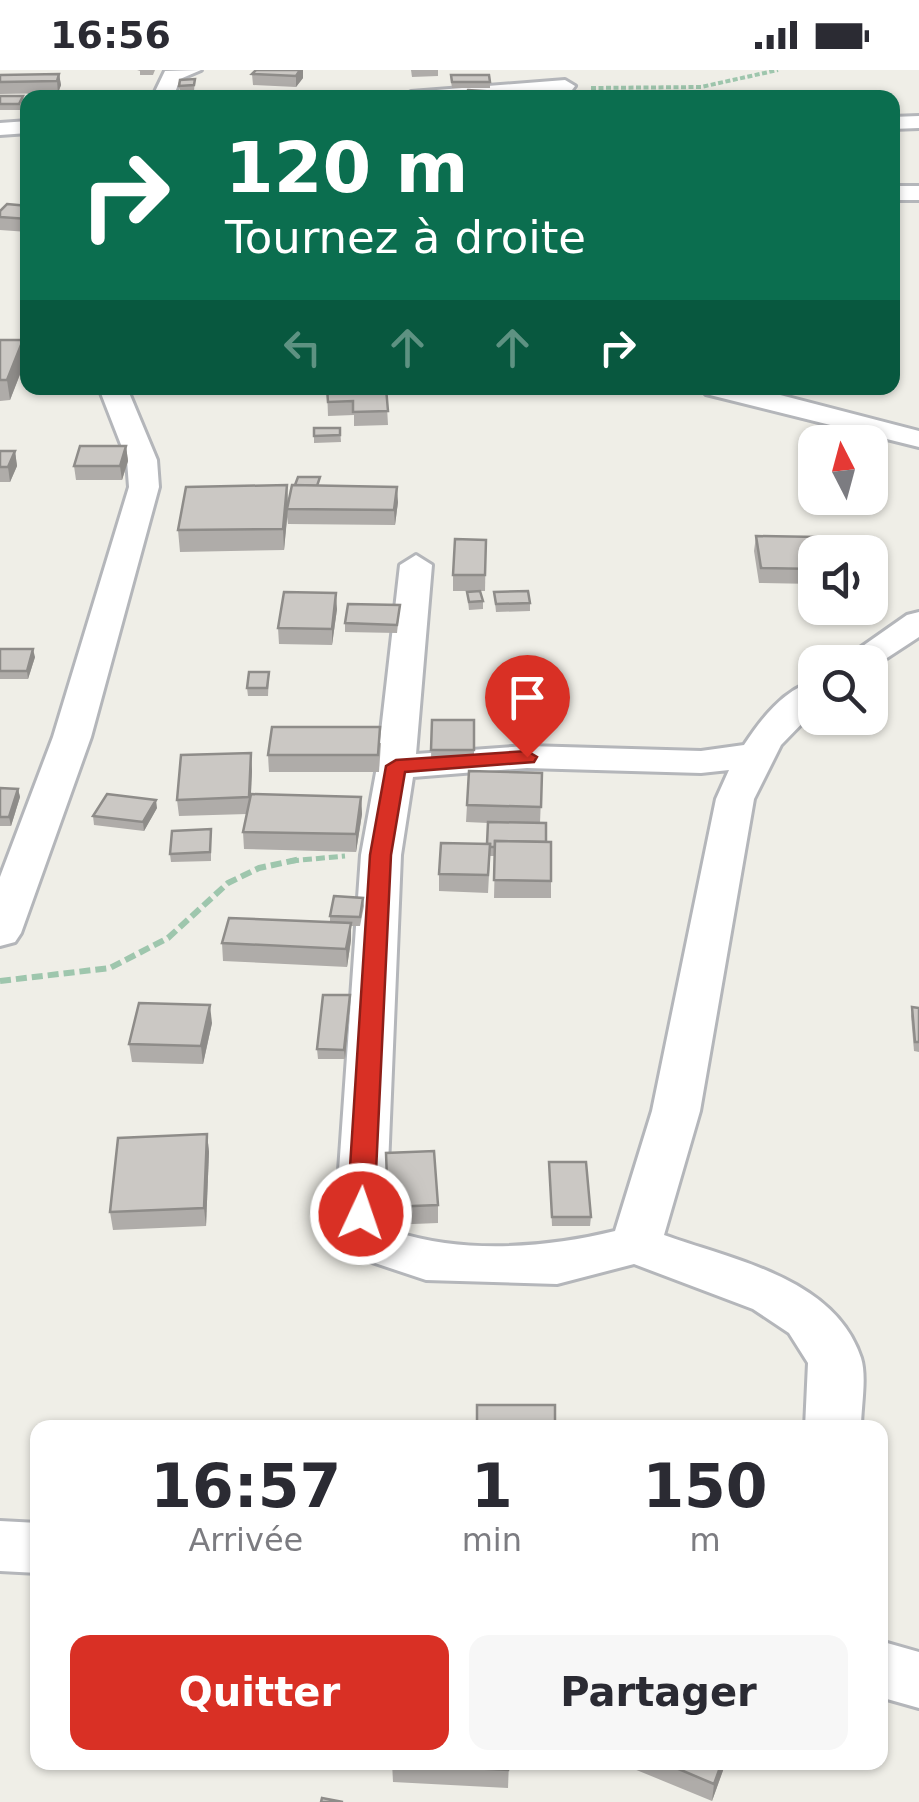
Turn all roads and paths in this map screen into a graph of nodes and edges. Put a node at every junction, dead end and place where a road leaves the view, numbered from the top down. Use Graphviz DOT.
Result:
graph roads {
  1 [pos="191,70"];
  2 [pos="778,70"];
  3 [pos="566,85"];
  4 [pos="166,90"];
  5 [pos="506,90"];
  6 [pos="116,395"];
  7 [pos="760,395"];
  8 [pos="917,439"];
  9 [pos="416,565"];
  10 [pos="919,622"];
  11 [pos="884,645"];
  12 [pos="798,704"];
  13 [pos="752,756"];
  14 [pos="396,766"];
  15 [pos="380,855"];
  16 [pos="0,933"];
  17 [pos="0,981"];
  18 [pos="636,1245"];
  19 [pos="833,1420"];
  20 [pos="0,1546"];
  21 [pos="30,1548"];
  22 [pos="888,1670"];
  23 [pos="919,1680"];
  1 -- 4 [label="street"];
  2 -- 3 [label="path"];
  3 -- 5 [label="street"];
  6 -- 16 [label="street"];
  7 -- 8 [label="street"];
  9 -- 14 [label="street"];
  10 -- 11 [label="street"];
  12 -- 13 [label="street"];
  13 -- 14 [label="street"];
  13 -- 18 [label="street"];
  14 -- 15 [label="street"];
  15 -- 17 [label="path"];
  15 -- 18 [label="street"];
  18 -- 19 [label="street"];
  20 -- 21 [label="street"];
  22 -- 23 [label="street"];
}
